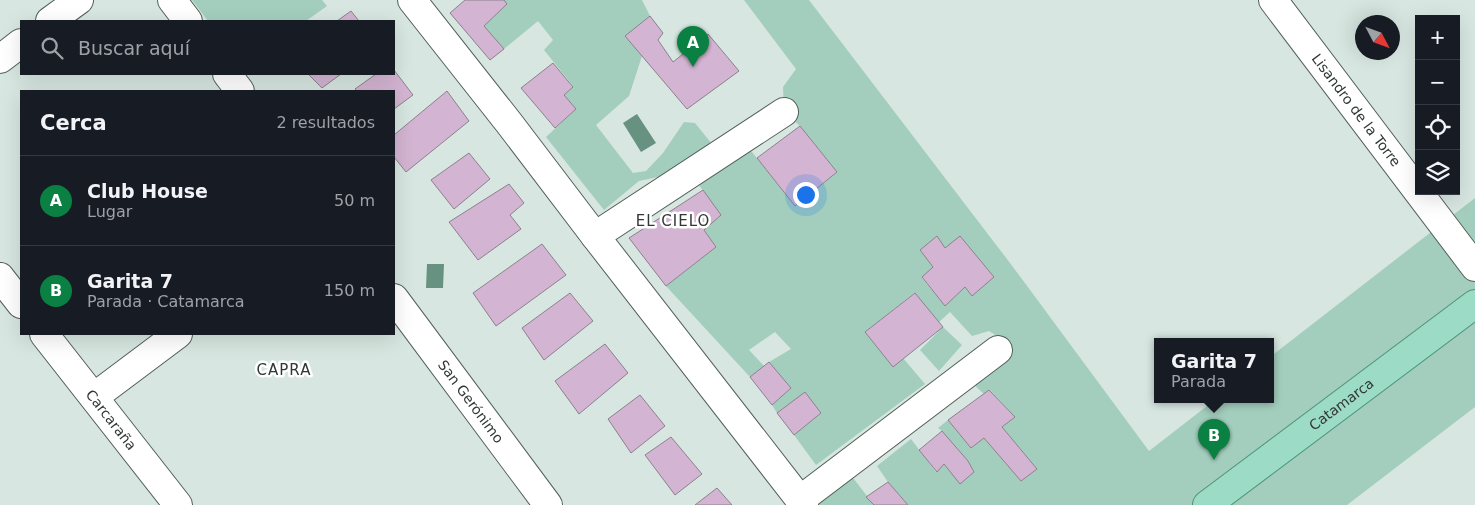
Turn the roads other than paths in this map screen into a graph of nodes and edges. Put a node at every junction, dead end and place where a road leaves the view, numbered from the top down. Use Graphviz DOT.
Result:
graph roads {
  1 [pos="79,0"];
  2 [pos="172,0"];
  3 [pos="412,0"];
  4 [pos="1273,0"];
  5 [pos="51,20"];
  6 [pos="187,20"];
  7 [pos="20,44"];
  8 [pos="0,59"];
  9 [pos="228,75"];
  10 [pos="239,90"];
  11 [pos="784,112"];
  12 [pos="594,236"];
  13 [pos="1475,267"];
  14 [pos="0,277"];
  15 [pos="395,299"];
  16 [pos="20,303"];
  17 [pos="1475,304"];
  18 [pos="45,335"];
  19 [pos="177,335"];
  20 [pos="998,350"];
  21 [pos="94,397"];
  22 [pos="802,502"];
  23 [pos="178,505"];
  24 [pos="548,505"];
  25 [pos="1207,505"];
  1 -- 5 [label="street"];
  2 -- 6 [label="street"];
  3 -- 12 [label="street"];
  4 -- 13 [label="street, Lisandro de la Torre"];
  7 -- 8 [label="street"];
  9 -- 10 [label="street"];
  11 -- 12 [label="street"];
  12 -- 22 [label="street"];
  14 -- 16 [label="street"];
  15 -- 24 [label="street, San Gerónimo"];
  17 -- 25 [label="main road, Catamarca"];
  18 -- 21 [label="street, Carcaraña"];
  19 -- 21 [label="street"];
  20 -- 22 [label="street"];
  21 -- 23 [label="street, Carcaraña"];
}
